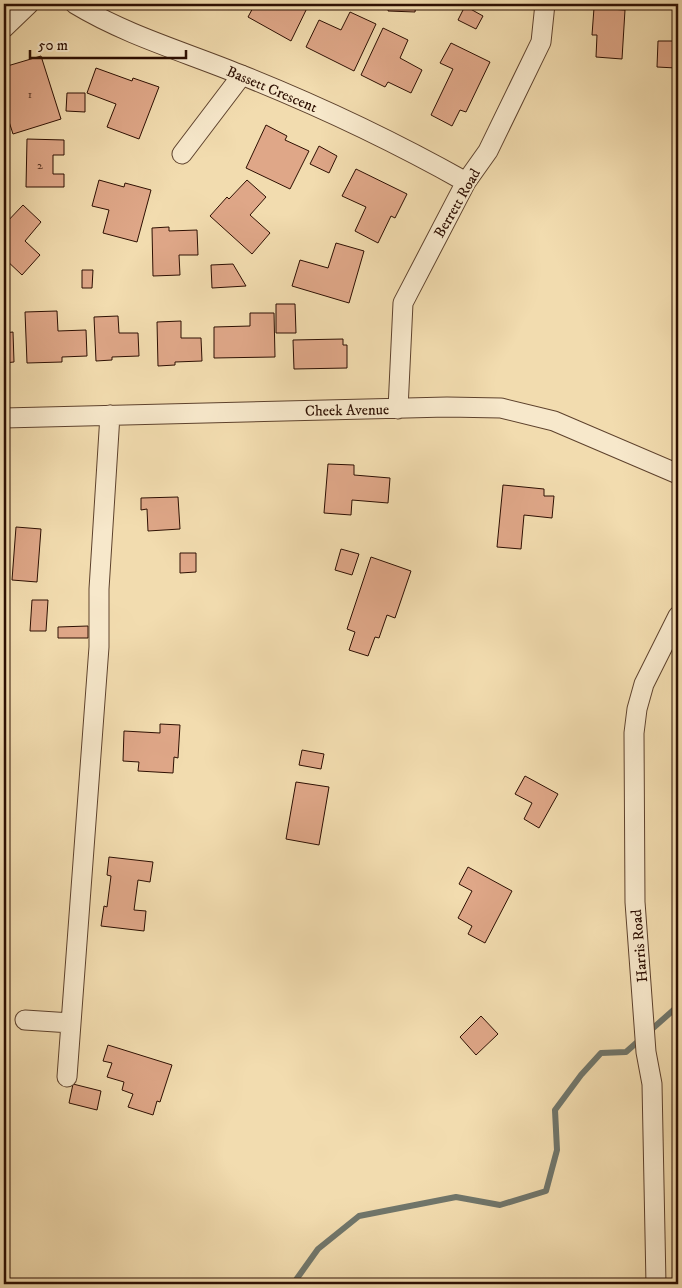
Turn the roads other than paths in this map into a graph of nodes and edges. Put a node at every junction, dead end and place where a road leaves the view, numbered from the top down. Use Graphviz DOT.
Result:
graph roads {
  1 [pos="29,4"];
  2 [pos="75,4"];
  3 [pos="545,4"];
  4 [pos="4,28"];
  5 [pos="242,75"];
  6 [pos="182,154"];
  7 [pos="466,182"];
  8 [pos="398,409"];
  9 [pos="110,415"];
  10 [pos="4,418"];
  11 [pos="678,474"];
  12 [pos="678,616"];
  13 [pos="25,1020"];
  14 [pos="71,1023"];
  15 [pos="67,1077"];
  16 [pos="656,1284"];
  1 -- 4 [label="street"];
  2 -- 5 [label="street, Bassett Crescent"];
  3 -- 7 [label="street, Berrett Road"];
  5 -- 6 [label="street"];
  5 -- 7 [label="street, Bassett Crescent"];
  7 -- 8 [label="street, Berrett Road"];
  8 -- 9 [label="street, Cheek Avenue"];
  8 -- 11 [label="street, Cheek Avenue"];
  9 -- 10 [label="street, Cheek Avenue"];
  9 -- 14 [label="street"];
  12 -- 16 [label="street, Harris Road"];
  13 -- 14 [label="street"];
  14 -- 15 [label="street"];
}
